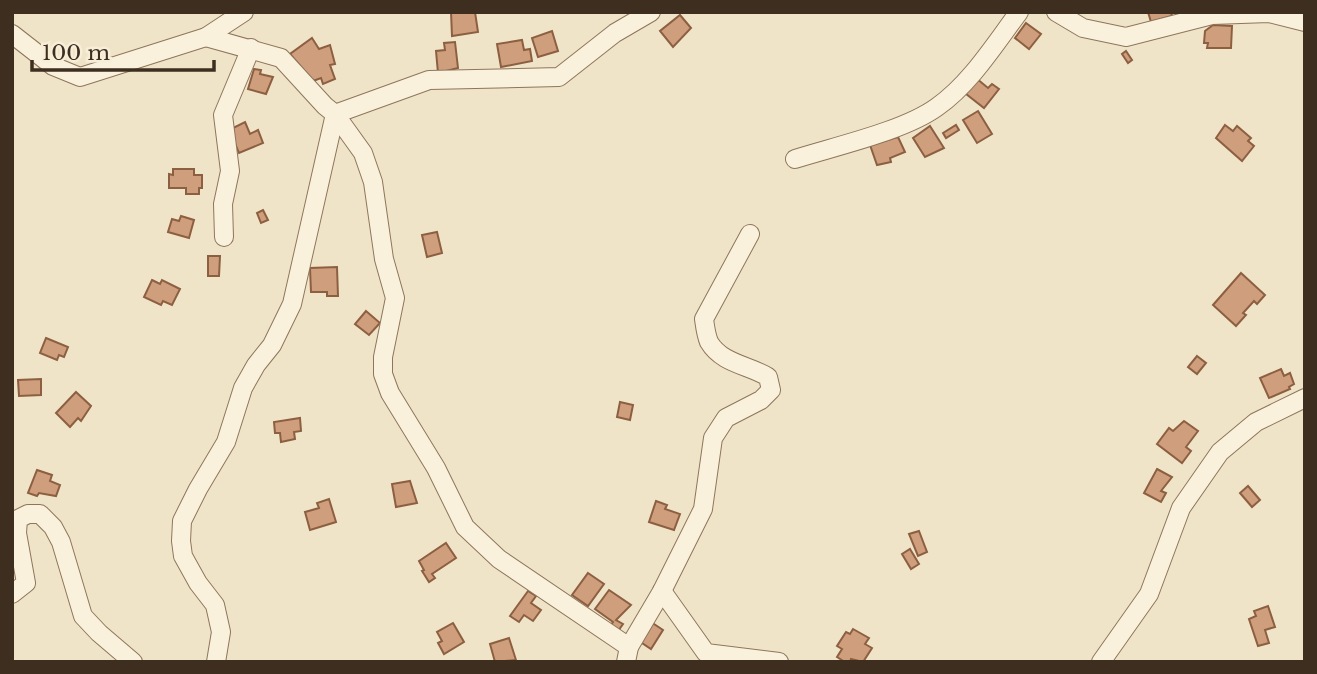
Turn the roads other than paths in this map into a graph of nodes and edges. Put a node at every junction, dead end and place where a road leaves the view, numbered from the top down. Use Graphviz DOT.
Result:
graph roads {
  1 [pos="244,12"];
  2 [pos="651,12"];
  3 [pos="1019,12"];
  4 [pos="1056,12"];
  5 [pos="1305,22"];
  6 [pos="12,34"];
  7 [pos="206,37"];
  8 [pos="251,48"];
  9 [pos="335,114"];
  10 [pos="794,159"];
  11 [pos="750,234"];
  12 [pos="223,237"];
  13 [pos="1305,398"];
  14 [pos="662,591"];
  15 [pos="12,594"];
  16 [pos="628,654"];
  17 [pos="133,662"];
  18 [pos="216,662"];
  19 [pos="779,662"];
  20 [pos="1101,662"];
  1 -- 7 [label="street"];
  2 -- 9 [label="street"];
  3 -- 10 [label="street"];
  4 -- 5 [label="street"];
  6 -- 7 [label="street"];
  7 -- 8 [label="street"];
  8 -- 9 [label="street"];
  8 -- 12 [label="street"];
  9 -- 16 [label="street"];
  9 -- 18 [label="street"];
  11 -- 14 [label="street"];
  13 -- 20 [label="street"];
  14 -- 16 [label="street"];
  14 -- 19 [label="street"];
  15 -- 17 [label="street"];
}
